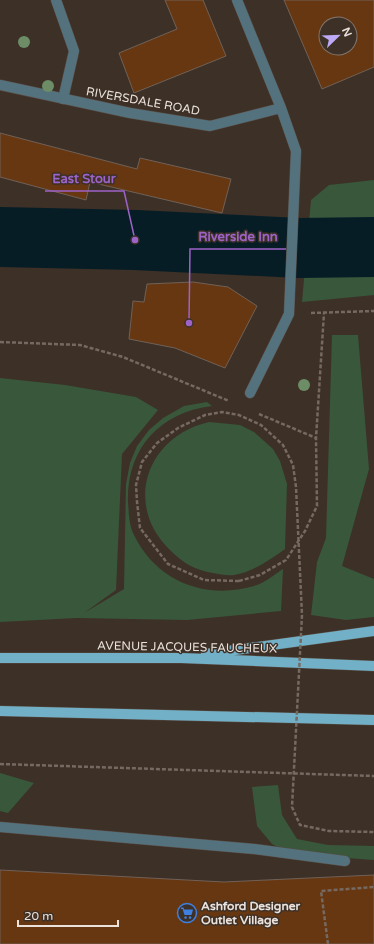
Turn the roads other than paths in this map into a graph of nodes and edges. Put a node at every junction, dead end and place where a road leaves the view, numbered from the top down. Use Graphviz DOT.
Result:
graph roads {
  1 [pos="56,0"];
  2 [pos="237,0"];
  3 [pos="0,85"];
  4 [pos="63,99"];
  5 [pos="281,108"];
  6 [pos="250,393"];
  7 [pos="374,631"];
  8 [pos="0,658"];
  9 [pos="181,658"];
  10 [pos="374,666"];
  11 [pos="0,711"];
  12 [pos="374,720"];
  13 [pos="0,827"];
  14 [pos="345,861"];
  1 -- 4 [label="street"];
  2 -- 5 [label="street"];
  3 -- 4 [label="street, RIVERSDALE ROAD"];
  4 -- 5 [label="street, RIVERSDALE ROAD"];
  5 -- 6 [label="street"];
  7 -- 9 [label="main road"];
  8 -- 9 [label="main road, AVENUE JACQUES FAUCHEUX"];
  9 -- 10 [label="main road, AVENUE JACQUES FAUCHEUX"];
  11 -- 12 [label="main road"];
  13 -- 14 [label="street"];
}
